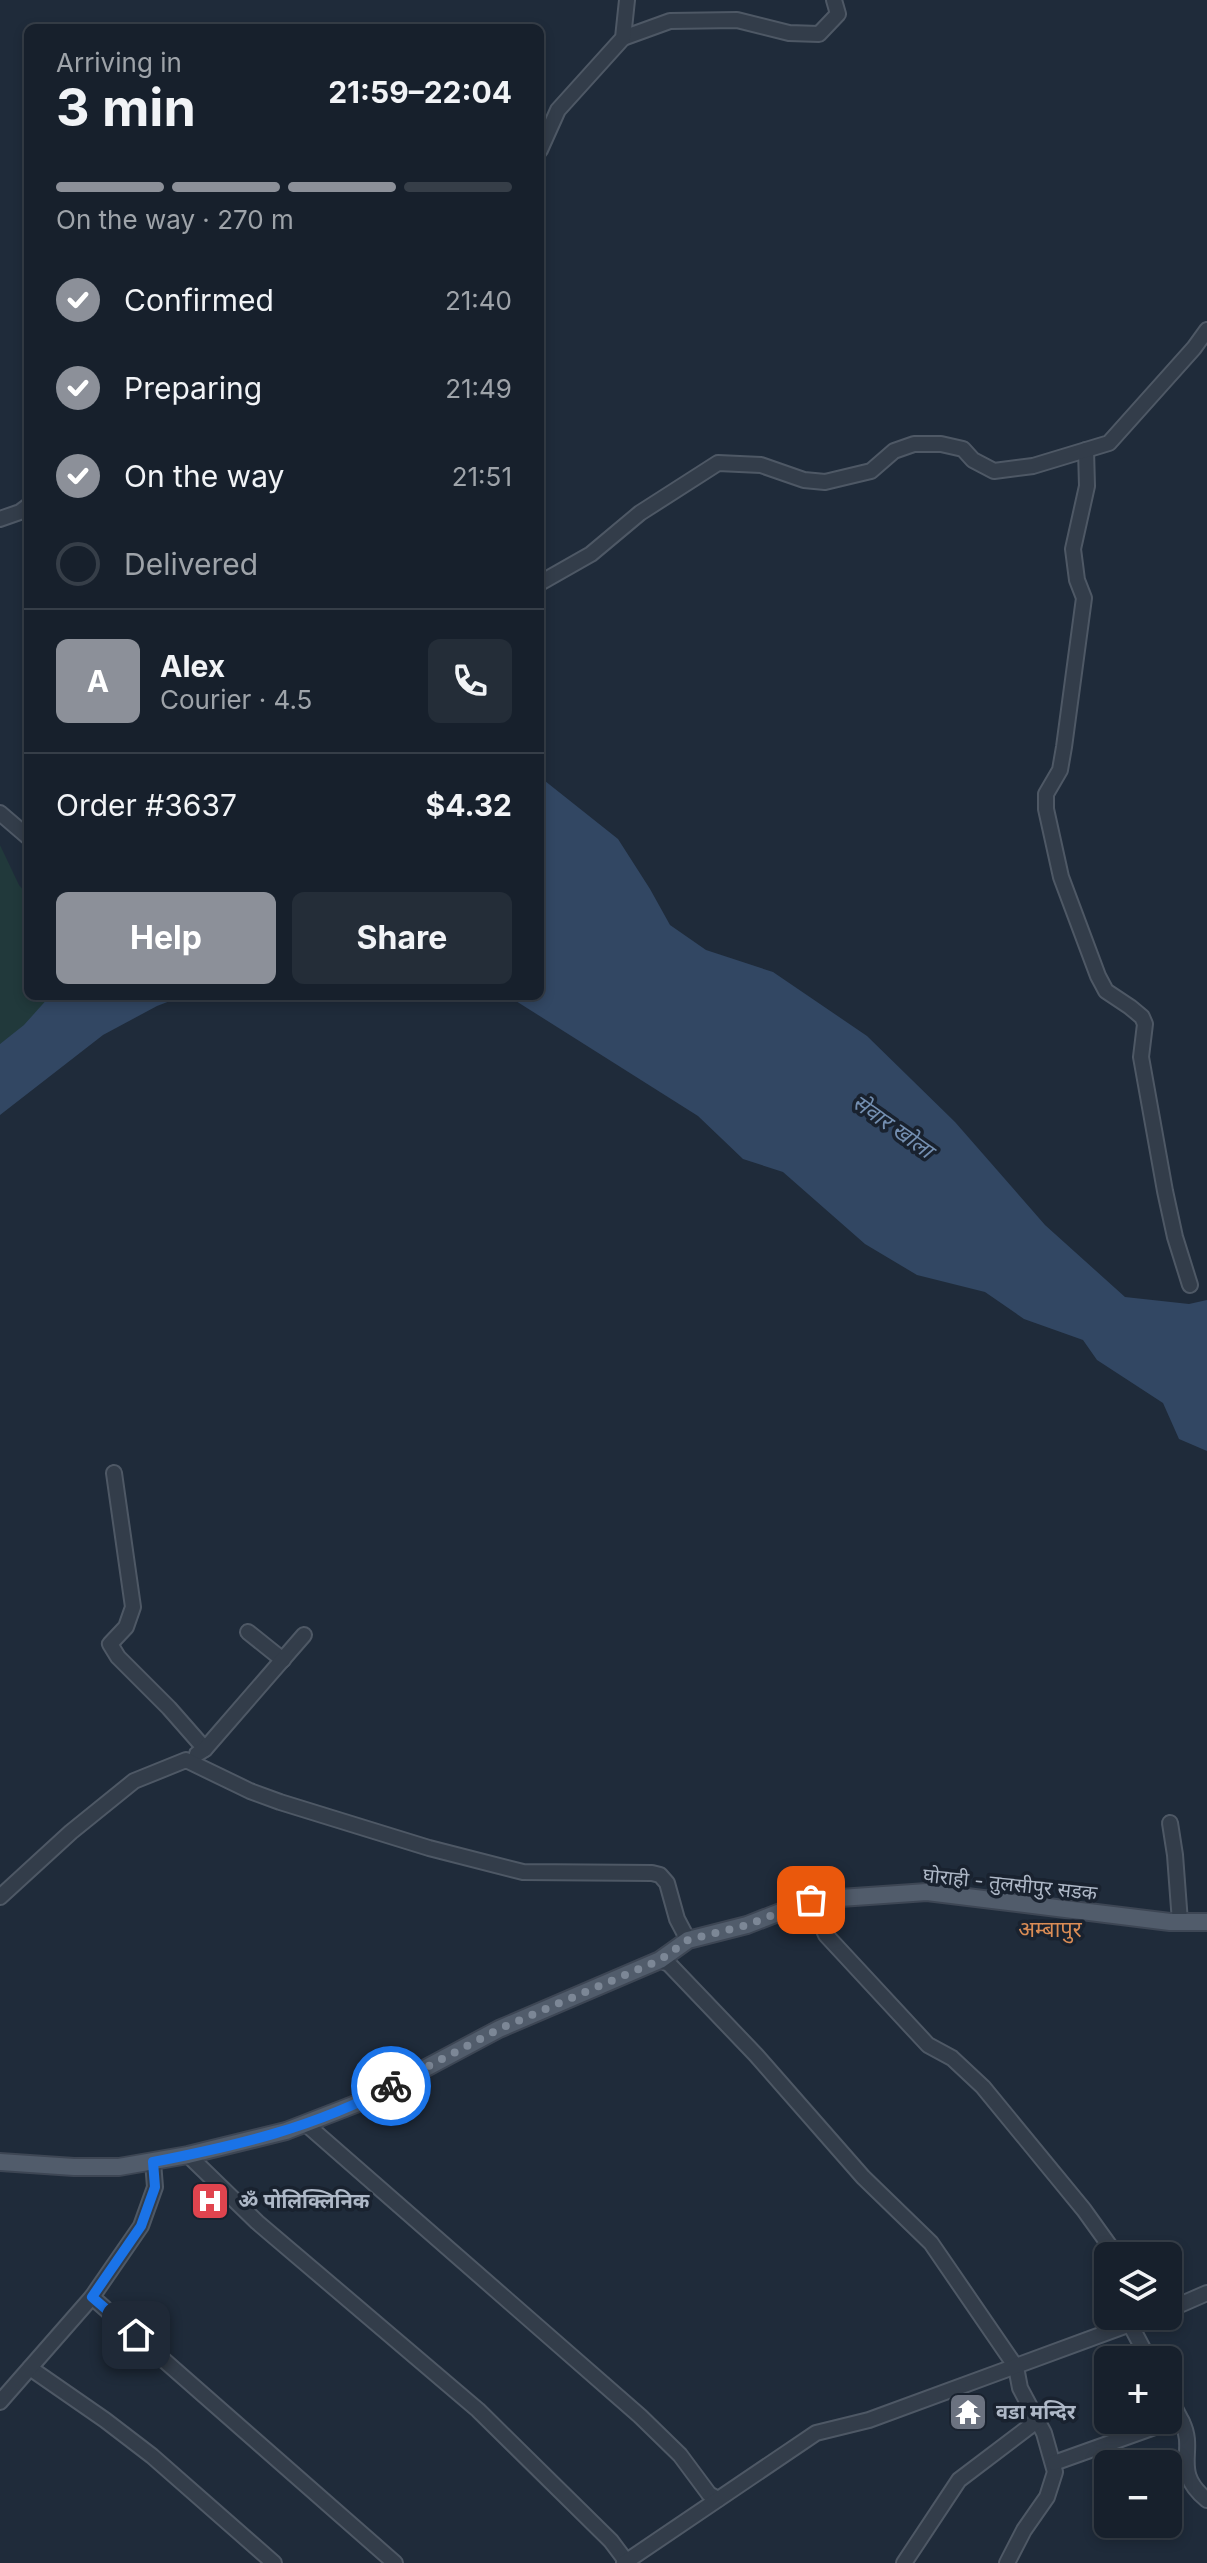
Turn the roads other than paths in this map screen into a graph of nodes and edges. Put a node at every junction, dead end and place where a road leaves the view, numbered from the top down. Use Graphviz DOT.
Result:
graph roads {
  1 [pos="627,0"];
  2 [pos="834,0"];
  3 [pos="623,38"];
  4 [pos="544,141"];
  5 [pos="1207,330"];
  6 [pos="1086,450"];
  7 [pos="24,509"];
  8 [pos="0,519"];
  9 [pos="544,576"];
  10 [pos="0,813"];
  11 [pos="24,834"];
  12 [pos="1190,1285"];
  13 [pos="114,1473"];
  14 [pos="248,1632"];
  15 [pos="304,1635"];
  16 [pos="283,1660"];
  17 [pos="205,1749"];
  18 [pos="186,1760"];
  19 [pos="1170,1823"];
  20 [pos="0,1897"];
  21 [pos="811,1900"];
  22 [pos="1180,1922"];
  23 [pos="1207,1922"];
  24 [pos="688,1940"];
  25 [pos="660,1960"];
  26 [pos="306,2124"];
  27 [pos="188,2155"];
  28 [pos="0,2162"];
  29 [pos="153,2162"];
  30 [pos="1107,2242"];
  31 [pos="1207,2293"];
  32 [pos="92,2297"];
  33 [pos="1182,2304"];
  34 [pos="1114,2330"];
  35 [pos="1016,2367"];
  36 [pos="30,2368"];
  37 [pos="0,2402"];
  38 [pos="1038,2420"];
  39 [pos="1182,2422"];
  40 [pos="1135,2434"];
  41 [pos="1054,2463"];
  42 [pos="718,2499"];
  43 [pos="1207,2500"];
  44 [pos="625,2562"];
  45 [pos="274,2563"];
  46 [pos="395,2563"];
  47 [pos="904,2563"];
  48 [pos="1007,2563"];
  1 -- 3 [label="street"];
  2 -- 3 [label="street"];
  3 -- 4 [label="street"];
  5 -- 6 [label="street"];
  6 -- 9 [label="street"];
  6 -- 12 [label="street"];
  7 -- 8 [label="street"];
  10 -- 11 [label="street"];
  13 -- 17 [label="street"];
  14 -- 16 [label="street"];
  15 -- 16 [label="street"];
  16 -- 17 [label="street"];
  17 -- 18 [label="street"];
  18 -- 20 [label="street"];
  18 -- 24 [label="street"];
  19 -- 22 [label="street"];
  21 -- 22 [label="main road, घोराही - तुलसीपुर सडक"];
  21 -- 24 [label="main road, घोराही - तुलसीपुर सडक"];
  21 -- 30 [label="street"];
  22 -- 23 [label="main road, घोराही - तुलसीपुर सडक"];
  24 -- 25 [label="main road, घोराही - तुलसीपुर सडक"];
  25 -- 26 [label="main road, घोराही - तुलसीपुर सडक"];
  25 -- 35 [label="street"];
  26 -- 27 [label="main road, घोराही - तुलसीपुर सडक"];
  26 -- 42 [label="street"];
  27 -- 29 [label="main road, घोराही - तुलसीपुर सडक"];
  27 -- 44 [label="street"];
  28 -- 29 [label="main road, घोराही - तुलसीपुर सडक"];
  29 -- 32 [label="street"];
  31 -- 33 [label="street"];
  32 -- 36 [label="street"];
  32 -- 46 [label="street"];
  34 -- 35 [label="street"];
  35 -- 38 [label="street"];
  35 -- 42 [label="street"];
  36 -- 37 [label="street"];
  36 -- 45 [label="street"];
  38 -- 41 [label="street"];
  38 -- 47 [label="street"];
  39 -- 43 [label="street"];
  40 -- 41 [label="street"];
  41 -- 48 [label="street"];
  42 -- 44 [label="street"];
}
